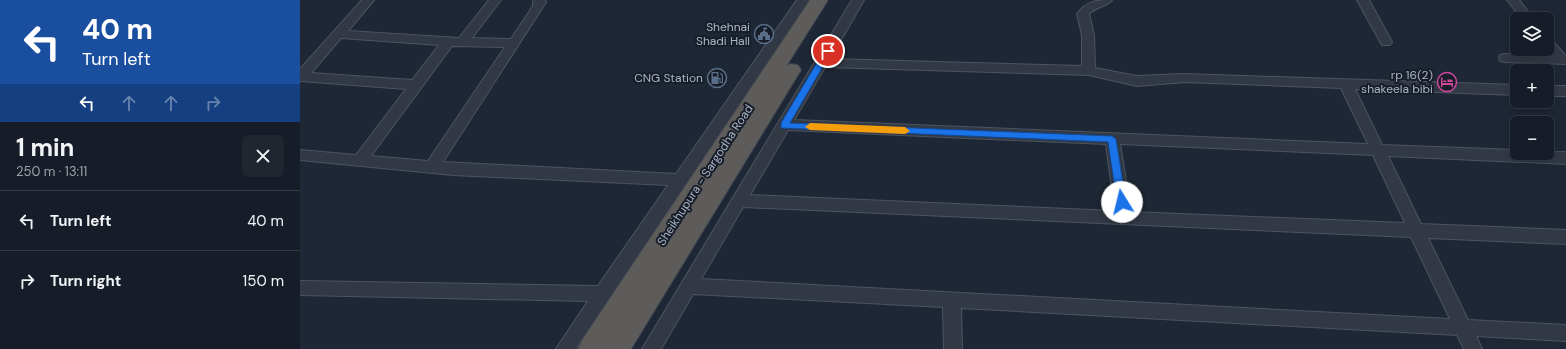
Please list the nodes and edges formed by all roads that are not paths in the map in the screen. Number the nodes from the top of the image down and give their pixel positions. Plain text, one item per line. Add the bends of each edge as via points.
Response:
1 (368, 0) edge
2 (495, 0) edge
3 (539, 0) edge
4 (803, 0) edge
5 (818, 0) edge
6 (835, 0) edge
7 (858, 0) edge
8 (1106, 0) edge
9 (1363, 0) edge
10 (1513, 0) edge
11 (1522, 12) edge
12 (338, 34) junction
13 (448, 42) junction
14 (463, 42) junction
15 (1386, 42) dead end
16 (514, 43) junction
17 (1554, 49) edge
18 (1505, 58) dead end
19 (1527, 59) junction
20 (1564, 60) edge
21 (821, 63) junction
22 (1531, 64) edge
23 (1089, 71) junction
24 (300, 77) edge
25 (1346, 84) junction
26 (417, 85) junction
27 (1510, 90) edge
28 (1554, 90) edge
29 (1566, 91) edge
30 (784, 126) junction
31 (1112, 139) junction
32 (1376, 150) junction
33 (300, 155) edge
34 (1566, 158) edge
35 (360, 160) junction
36 (432, 166) junction
37 (681, 180) junction
38 (739, 201) junction
39 (1124, 218) junction
40 (1415, 230) junction
41 (1566, 237) edge
42 (688, 286) junction
43 (300, 288) edge
44 (602, 294) junction
45 (952, 300) junction
46 (1463, 328) junction
47 (1566, 333) edge
48 (565, 349) edge
49 (591, 349) edge
50 (616, 349) edge
51 (651, 349) edge
52 (953, 349) edge
53 (1473, 349) edge

1 - 12 street
2 - 14 street
3 - 16 street via 539,6
4 - 37 street
5 - 49 highway, Sheikhupura - Sargodha Road
6 - 50 highway, Sheikhupura - Sargodha Road
7 - 21 street
8 - 23 street via 1089,6 1082,14 1088,35
9 - 15 street
10 - 11 street
12 - 13 street
12 - 24 street
13 - 14 street
13 - 26 street
14 - 16 street
16 - 36 street
17 - 20 street
18 - 19 street
19 - 20 street
19 - 22 street
21 - 23 street
21 - 30 street
23 - 25 street via 1137,81 1185,78
24 - 26 street
25 - 27 street
25 - 32 street
26 - 35 street
28 - 29 street
30 - 31 street
30 - 38 street
31 - 32 street
31 - 39 street
32 - 34 street
32 - 40 street
33 - 35 street
35 - 36 street
36 - 37 street
37 - 44 street
38 - 39 street
38 - 42 street
39 - 40 street
40 - 41 street
40 - 46 street
42 - 45 street
42 - 51 street
43 - 44 street
44 - 48 street
45 - 46 street
45 - 52 street
46 - 47 street
46 - 53 street

